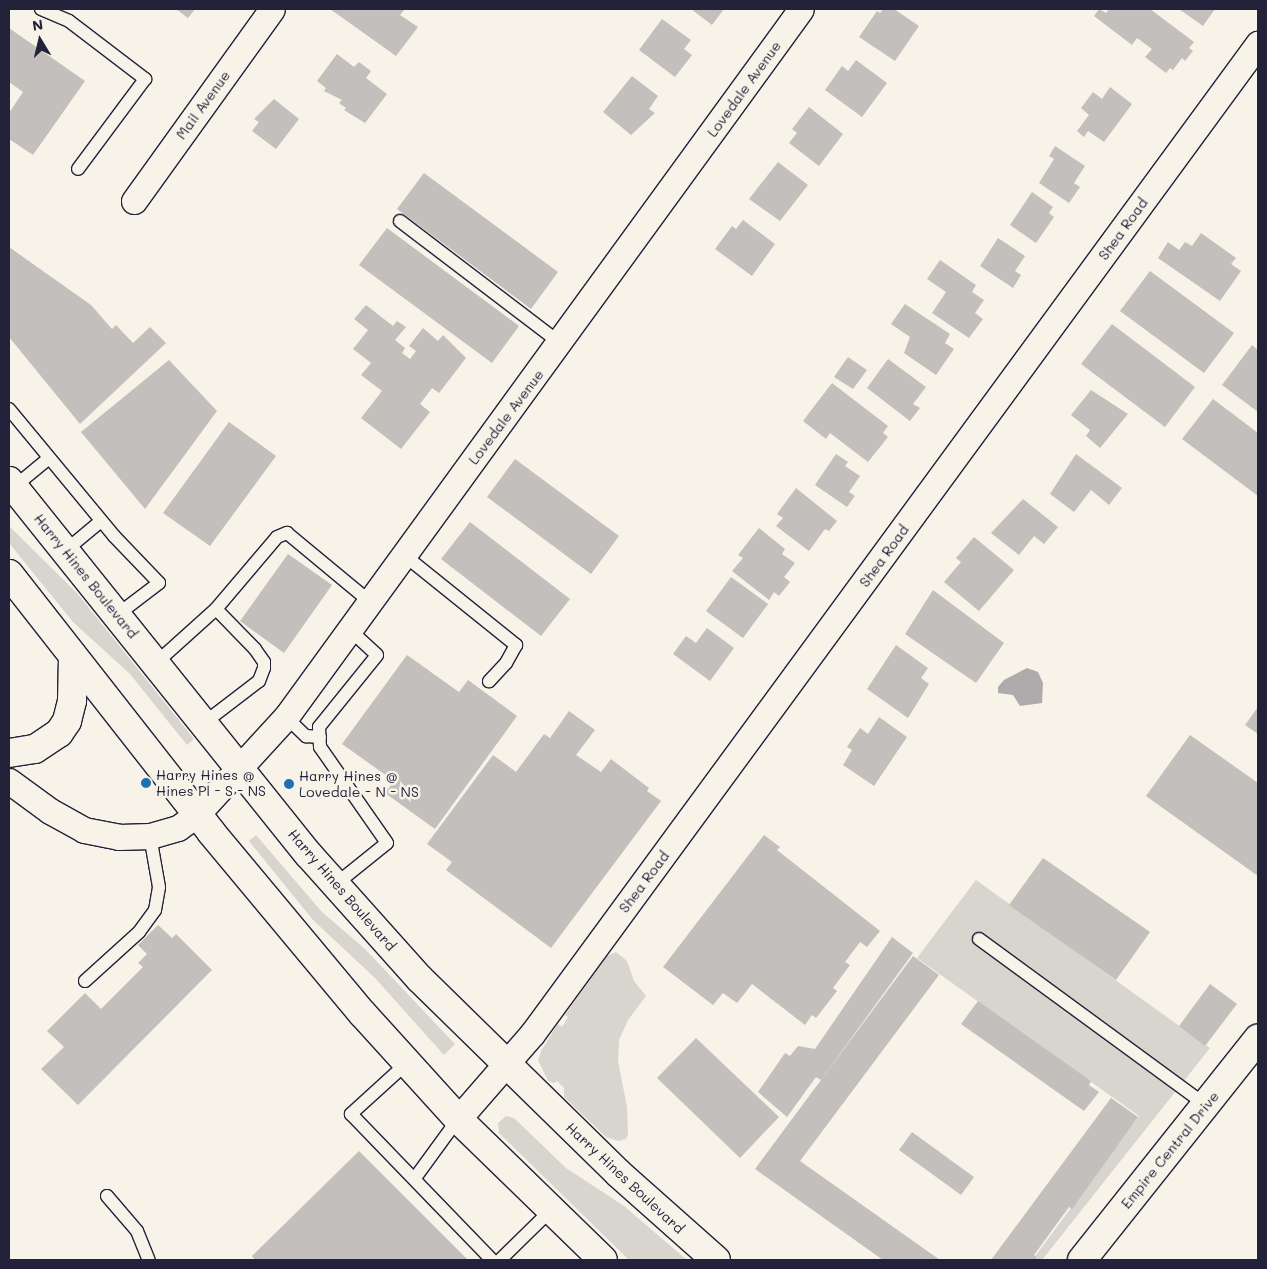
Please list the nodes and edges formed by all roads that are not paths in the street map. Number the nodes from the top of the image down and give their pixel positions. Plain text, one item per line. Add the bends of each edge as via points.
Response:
1 (41, 9) edge
2 (272, 9) edge
3 (801, 9) edge
4 (1258, 44) edge
5 (78, 169) dead end
6 (134, 202) dead end
7 (400, 220) dead end
8 (560, 344) junction
9 (9, 409) edge
10 (50, 458) junction
11 (11, 484) edge
12 (101, 521) junction
13 (65, 550) junction
14 (404, 555) junction
15 (11, 581) edge
16 (370, 602) junction
17 (216, 609) junction
18 (117, 615) junction
19 (350, 630) junction
20 (73, 656) junction
21 (156, 663) junction
22 (489, 681) dead end
23 (286, 717) junction
24 (204, 723) junction
25 (320, 738) junction
26 (9, 753) edge
27 (241, 769) junction
28 (9, 781) edge
29 (197, 814) junction
30 (150, 836) junction
31 (336, 884) junction
32 (979, 939) dead end
33 (85, 981) dead end
34 (1258, 1039) edge
35 (407, 1063) junction
36 (505, 1065) junction
37 (1206, 1105) junction
38 (458, 1120) junction
39 (415, 1178) junction
40 (107, 1196) dead end
41 (550, 1210) junction
42 (149, 1260) edge
43 (492, 1260) edge
44 (500, 1260) edge
45 (603, 1260) edge
46 (716, 1260) edge
47 (1082, 1260) edge

1 - 5 lane via 69,21 145,79
2 - 6 street, Mail Avenue
3 - 8 street, Lovedale Avenue
4 - 36 street, Shea Road via 729,768 532,1034
7 - 8 lane
8 - 14 street, Lovedale Avenue
9 - 10 lane
10 - 11 lane
10 - 12 lane
11 - 13 main road, Harry Hines Boulevard
12 - 13 lane
12 - 18 lane via 159,582
13 - 18 main road, Harry Hines Boulevard
14 - 16 street, Lovedale Avenue
14 - 22 lane via 516,645 506,663
15 - 20 main road
16 - 17 lane via 287,533 277,537
16 - 19 street, Lovedale Avenue
17 - 21 lane
17 - 24 lane via 255,649 264,662 264,668 259,681
18 - 21 main road, Harry Hines Boulevard
19 - 23 street, Lovedale Avenue
19 - 25 lane via 377,655 319,727
20 - 26 main road via 72,701 67,721 59,733 35,749
20 - 29 main road
21 - 24 main road, Harry Hines Boulevard
23 - 25 lane via 306,736
23 - 27 street, Lovedale Avenue
24 - 27 main road, Harry Hines Boulevard
25 - 31 lane via 320,747 387,843
27 - 29 street, Lovedale Avenue
27 - 31 main road, Harry Hines Boulevard
28 - 30 street, Lovedale Avenue via 50,811 84,830 119,837
29 - 30 street, Lovedale Avenue via 178,828
29 - 35 main road
30 - 33 lane via 159,887 155,910 139,932
31 - 36 main road, Harry Hines Boulevard via 420,979
32 - 37 lane
34 - 37 main road, Empire Central Drive
35 - 38 main road
35 - 39 lane via 351,1114
36 - 38 street, Shea Road
36 - 46 main road, Harry Hines Boulevard via 618,1173
37 - 47 main road, Empire Central Drive
38 - 39 lane
38 - 41 main road
39 - 43 lane
40 - 42 lane via 137,1231
41 - 44 lane
41 - 45 main road

